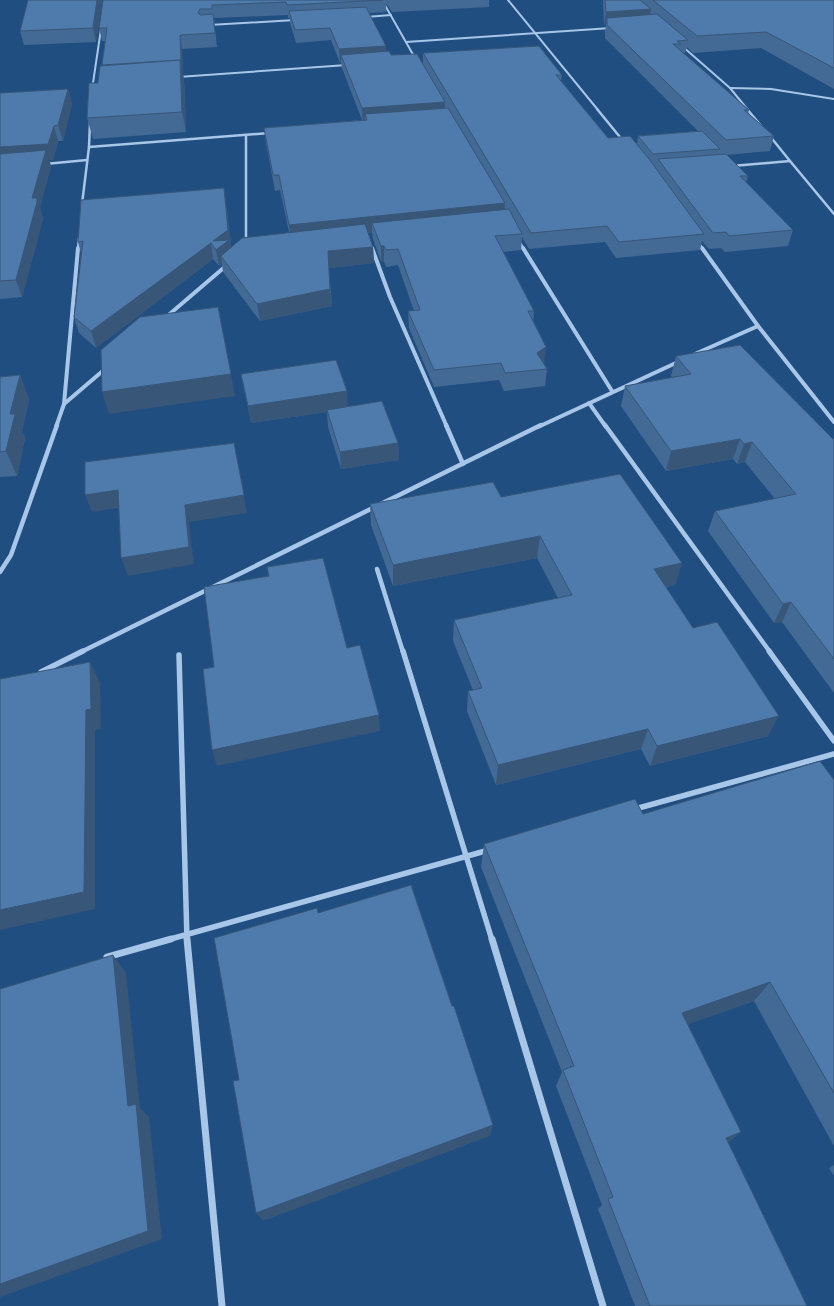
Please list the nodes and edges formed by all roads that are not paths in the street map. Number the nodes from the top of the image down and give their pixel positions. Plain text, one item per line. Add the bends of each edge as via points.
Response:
1 (382, 0) edge
2 (508, 0) edge
3 (391, 15) junction
4 (361, 17) edge
5 (302, 20) edge
6 (203, 26) edge
7 (101, 28) edge
8 (612, 28) edge
9 (537, 34) junction
10 (406, 42) junction
11 (680, 44) edge
12 (406, 61) edge
13 (348, 65) edge
14 (171, 77) edge
15 (102, 82) edge
16 (92, 83) junction
17 (730, 88) junction
18 (92, 92) edge
19 (834, 99) edge
20 (90, 120) edge
21 (275, 133) edge
22 (246, 135) junction
23 (89, 147) junction
24 (630, 149) edge
25 (87, 160) junction
26 (790, 161) junction
27 (39, 164) edge
28 (724, 166) edge
29 (82, 206) edge
30 (834, 214) edge
31 (79, 233) edge
32 (368, 236) edge
33 (695, 237) edge
34 (518, 239) edge
35 (246, 248) edge
36 (231, 261) edge
37 (163, 320) edge
38 (758, 326) junction
39 (689, 357) edge
40 (680, 361) edge
41 (110, 365) edge
42 (612, 392) junction
43 (590, 403) junction
44 (64, 404) junction
45 (832, 417) edge
46 (834, 422) edge
47 (463, 464) junction
48 (376, 569) dead end
49 (0, 572) edge
50 (179, 655) dead end
51 (35, 675) edge
52 (834, 741) edge
53 (834, 754) edge
54 (627, 812) edge
55 (495, 848) edge
56 (467, 856) junction
57 (186, 934) junction
58 (102, 959) edge
59 (222, 1306) edge
60 (604, 1306) edge

1 - 3 street
2 - 9 street
3 - 4 street
3 - 10 street
5 - 6 street
7 - 16 street
8 - 9 street
9 - 10 street
9 - 24 street
10 - 12 street via 416,60
11 - 17 street
13 - 14 street
15 - 16 street
16 - 18 street
17 - 19 street via 770,89
17 - 26 street
20 - 23 street
21 - 22 street
22 - 23 street
22 - 35 street
23 - 25 street
25 - 27 street
25 - 29 street
26 - 28 street
26 - 30 street
31 - 44 street
32 - 47 street via 390,298
33 - 38 street
34 - 42 street
36 - 37 street
38 - 39 street
38 - 45 street
40 - 42 street
41 - 44 street
42 - 43 street
43 - 47 street
43 - 52 street
44 - 49 street via 11,555
45 - 46 street
47 - 51 street via 359,512
48 - 56 street
50 - 57 street
53 - 54 street
55 - 56 street
56 - 57 street
56 - 60 street
57 - 58 street
57 - 59 street

